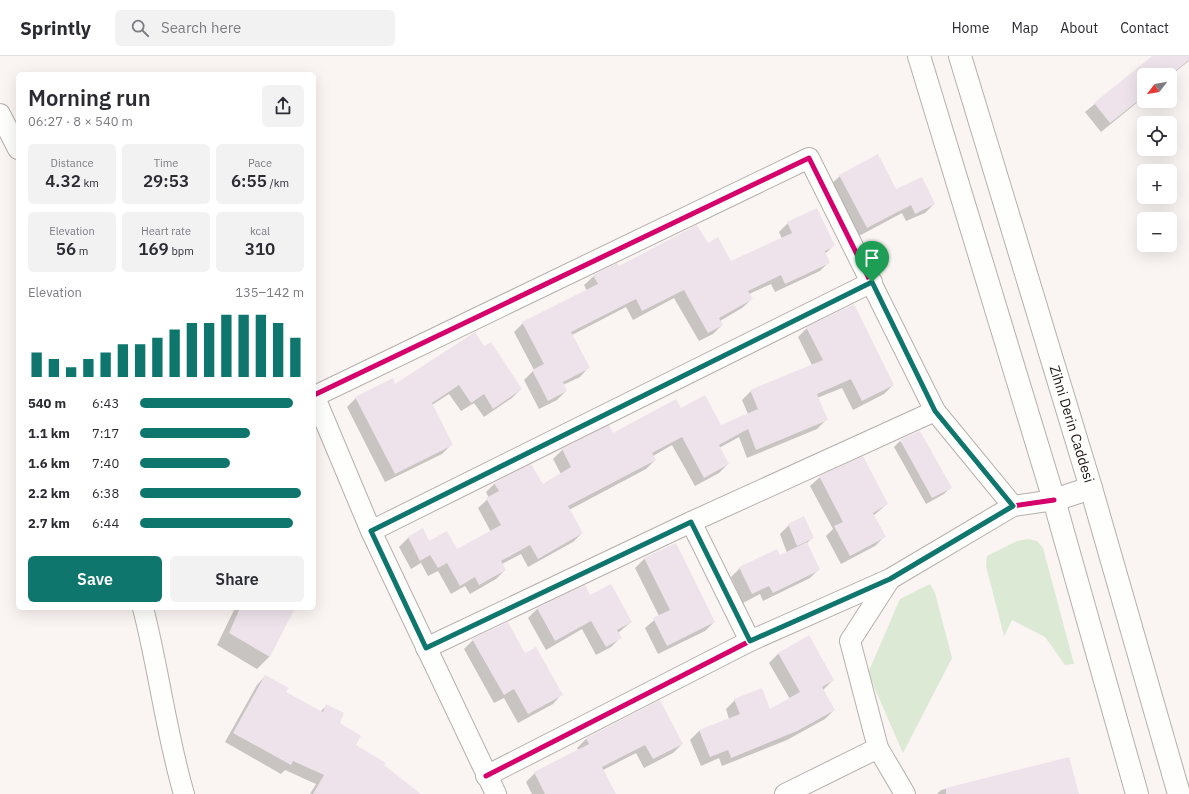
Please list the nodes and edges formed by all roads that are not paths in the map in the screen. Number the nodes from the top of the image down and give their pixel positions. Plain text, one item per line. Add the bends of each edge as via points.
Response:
1 (919, 56) edge
2 (960, 56) edge
3 (0, 114) edge
4 (16, 145) edge
5 (872, 282) junction
6 (316, 395) edge
7 (316, 401) edge
8 (935, 411) junction
9 (1091, 488) junction
10 (1054, 500) junction
11 (1013, 506) junction
12 (691, 522) junction
13 (371, 531) junction
14 (890, 579) junction
15 (144, 610) edge
16 (750, 641) junction
17 (426, 648) junction
18 (878, 748) junction
19 (486, 776) junction
20 (184, 794) edge
21 (496, 794) edge
22 (785, 794) edge
23 (905, 794) edge
24 (1137, 794) edge
25 (1179, 794) edge

1 - 10 main road
2 - 9 main road, Zihni Derin Caddesi
3 - 4 street
5 - 6 street via 809,158
5 - 8 street
5 - 13 street
7 - 13 street
8 - 11 street
8 - 12 street
9 - 10 main road
9 - 25 main road, Zihni Derin Caddesi
10 - 11 street
10 - 24 main road
11 - 14 street
12 - 16 street
12 - 17 street
13 - 17 street
14 - 16 street
14 - 18 street via 850,641
15 - 20 street via 153,645 173,757
16 - 19 street
17 - 19 street
18 - 22 street
18 - 23 street
19 - 21 street

